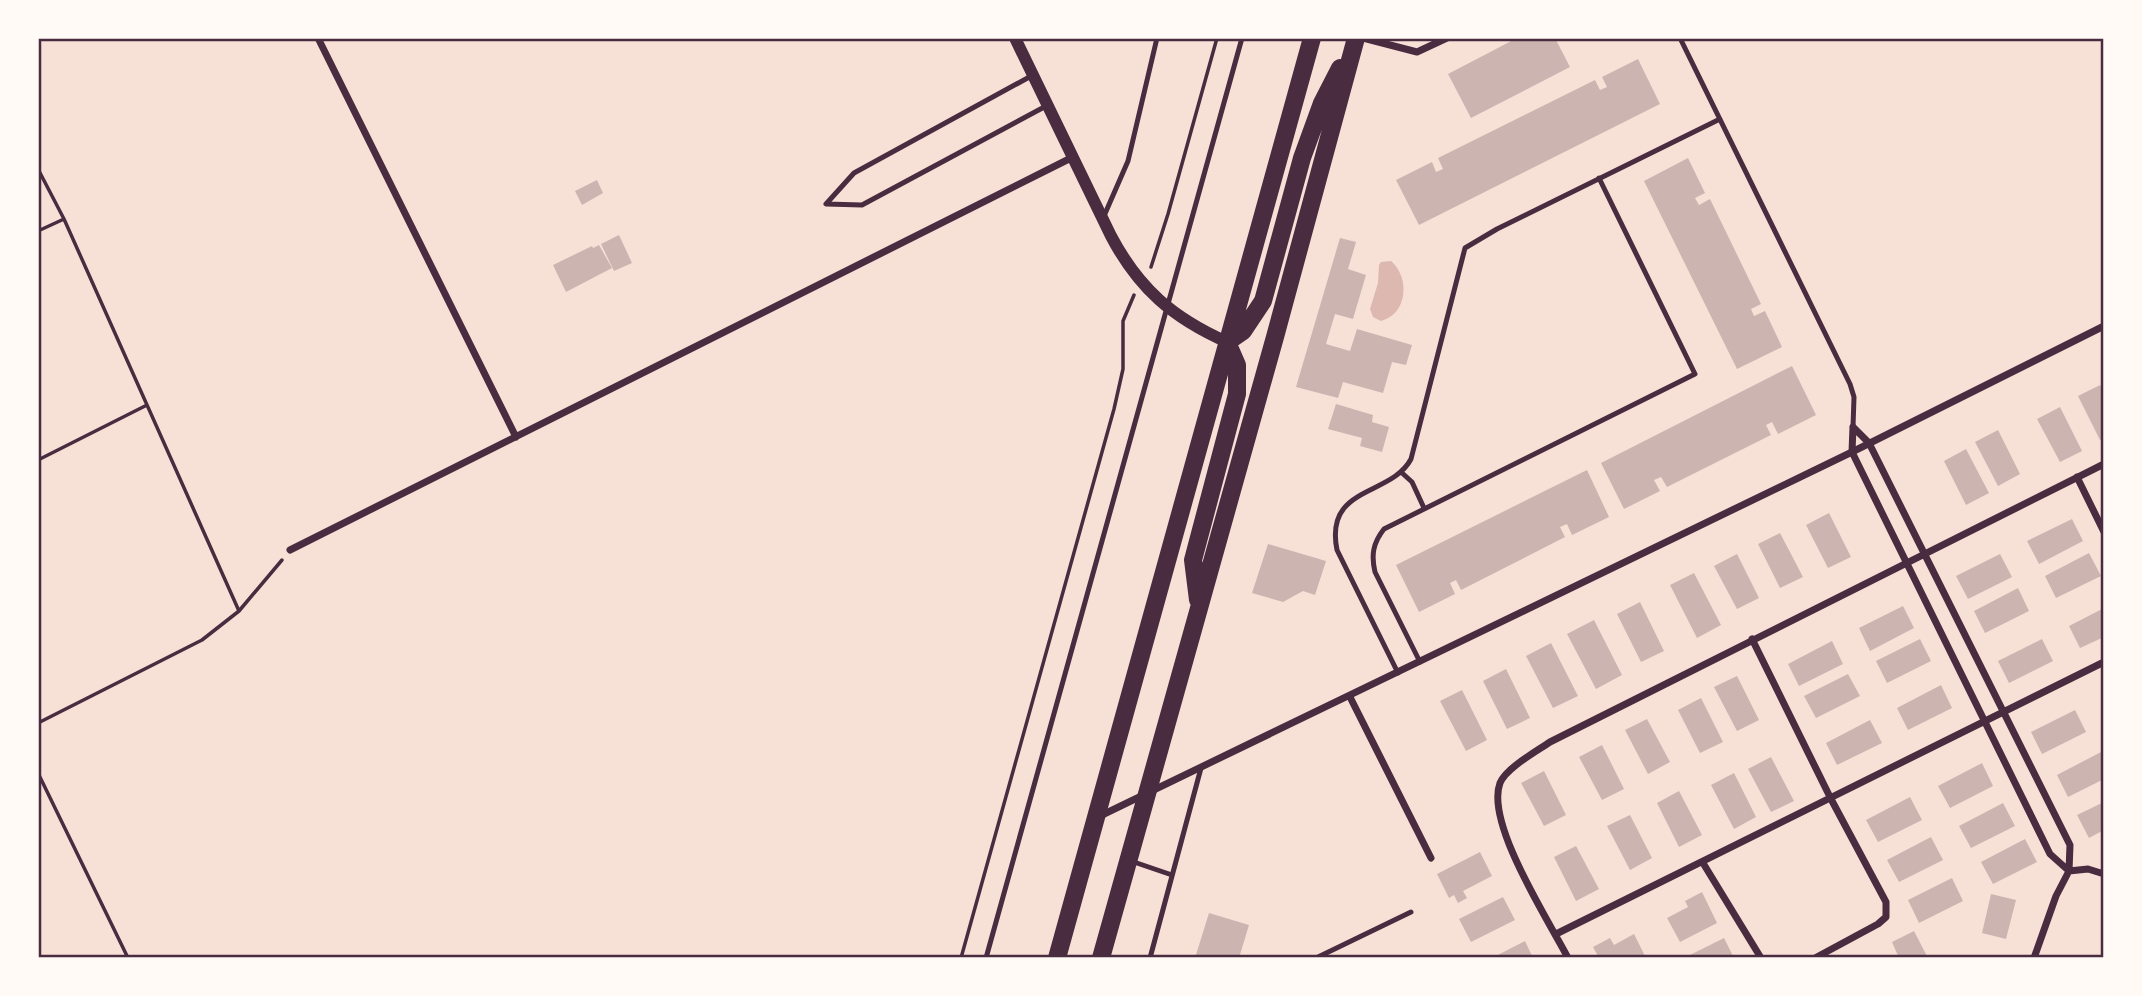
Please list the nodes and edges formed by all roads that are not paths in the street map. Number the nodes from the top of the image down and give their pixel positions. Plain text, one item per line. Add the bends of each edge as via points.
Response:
1 (318, 38) edge
2 (1015, 38) edge
3 (1157, 38) edge
4 (1242, 38) edge
5 (1312, 38) edge
6 (1356, 38) edge
7 (1363, 38) edge
8 (1447, 38) edge
9 (1680, 38) edge
10 (1033, 75) junction
11 (1048, 105) junction
12 (1720, 119) junction
13 (1073, 157) junction
14 (1599, 178) junction
15 (1103, 219) junction
16 (1167, 308) junction
17 (2104, 327) edge
18 (1227, 342) junction
19 (1853, 427) junction
20 (516, 437) junction
21 (1870, 443) junction
22 (1852, 452) junction
23 (2104, 464) edge
24 (1401, 472) junction
25 (2077, 477) junction
26 (1424, 508) junction
27 (2104, 532) edge
28 (290, 550) road end
29 (1926, 554) junction
30 (1908, 563) junction
31 (1199, 608) junction
32 (1752, 639) junction
33 (1420, 662) junction
34 (2104, 662) edge
35 (1398, 673) junction
36 (1350, 697) junction
37 (2003, 712) junction
38 (1985, 721) junction
39 (1201, 768) junction
40 (1146, 795) junction
41 (1831, 799) junction
42 (1097, 818) junction
43 (1431, 858) dead end
44 (1128, 860) junction
45 (1703, 863) junction
46 (2068, 872) junction
47 (2104, 874) edge
48 (1172, 876) junction
49 (1411, 912) dead end
50 (1556, 934) junction
51 (1058, 956) edge
52 (986, 957) edge
53 (1101, 957) edge
54 (1150, 957) edge
55 (1316, 957) edge
56 (1568, 957) edge
57 (1761, 957) edge
58 (1815, 957) edge
59 (2034, 957) edge

1 - 20 street
2 - 10 street
3 - 15 lane via 1128,161
4 - 16 lane
5 - 18 highway
6 - 18 highway via 1322,103 1306,147 1263,301 1242,331
6 - 31 highway
7 - 8 street via 1418,52
9 - 12 lane
10 - 11 street
10 - 11 lane via 854,173 825,204 862,205
11 - 13 street
12 - 14 lane
12 - 19 lane via 1850,384
13 - 15 street
13 - 20 street
14 - 24 lane via 1465,248 1407,466
14 - 26 lane via 1695,373
15 - 16 street via 1128,266
16 - 18 street via 1195,328
16 - 52 lane
17 - 21 street
18 - 31 highway via 1237,365 1237,394 1193,560
18 - 42 highway
19 - 21 street
19 - 22 street
20 - 28 street
21 - 22 street
21 - 29 street
22 - 30 street
22 - 33 street
23 - 25 street
24 - 26 lane via 1412,482
24 - 35 lane via 1355,497 1344,509 1335,538
25 - 27 street
25 - 29 street
26 - 33 lane via 1384,529 1372,555 1375,572
29 - 30 street
29 - 37 street
30 - 32 street
30 - 38 street
31 - 40 highway
32 - 41 street
32 - 50 street via 1550,742 1500,782 1500,810 1511,848
33 - 35 street
34 - 37 street
35 - 36 street
36 - 39 street
36 - 43 street
37 - 38 street
37 - 46 street via 2070,845
38 - 41 street
38 - 46 street via 2050,853
39 - 40 street
39 - 48 lane
40 - 42 street
40 - 44 highway
41 - 45 street
41 - 58 street via 1888,910 1869,930
42 - 51 highway
44 - 48 lane
44 - 53 highway
45 - 50 street
45 - 57 street
46 - 47 street via 2088,869
46 - 59 street
48 - 54 lane
49 - 55 lane
50 - 56 street

